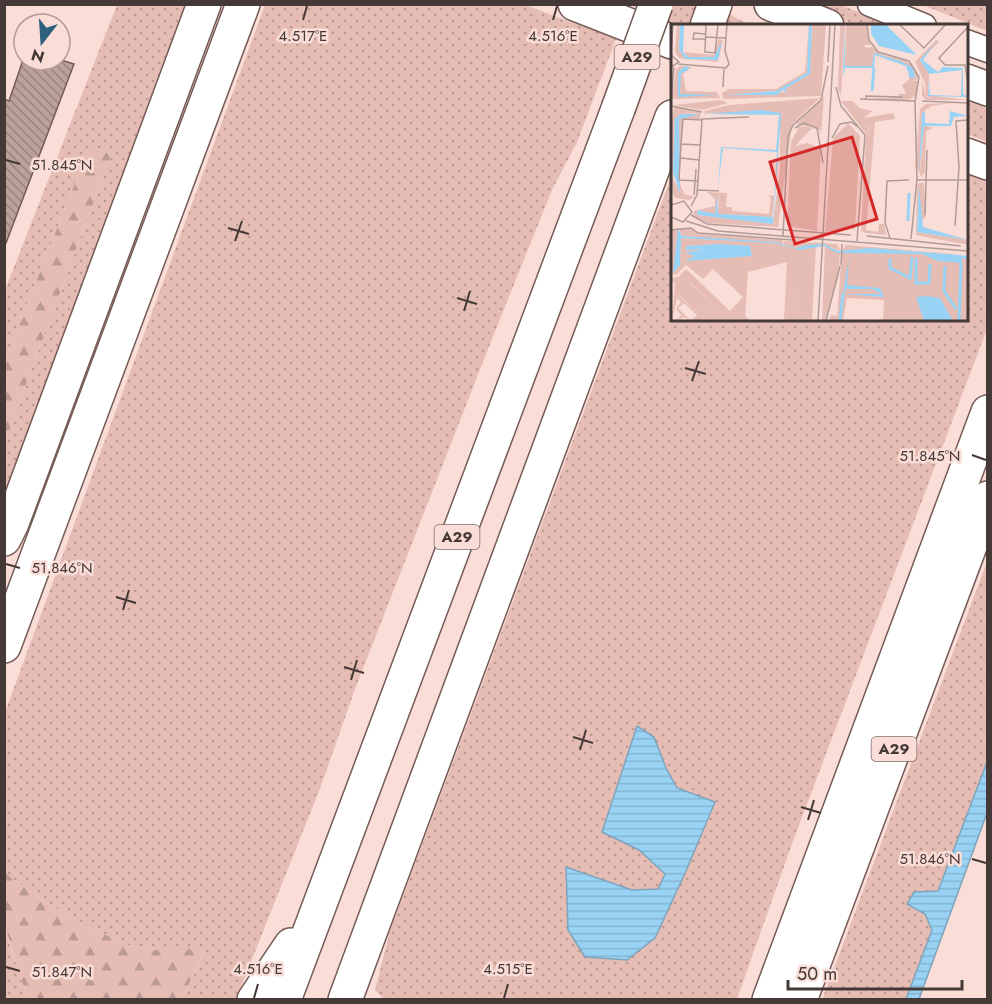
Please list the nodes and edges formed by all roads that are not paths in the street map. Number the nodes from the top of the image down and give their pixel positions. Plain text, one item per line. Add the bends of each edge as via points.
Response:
1 (204, 4) edge
2 (243, 4) edge
3 (575, 4) edge
4 (656, 4) edge
5 (715, 4) edge
6 (771, 4) edge
7 (870, 4) edge
8 (708, 24) edge
9 (822, 24) edge
10 (919, 24) edge
11 (671, 42) edge
12 (968, 43) edge
13 (987, 50) edge
14 (968, 82) edge
15 (987, 89) edge
16 (670, 123) edge
17 (968, 156) edge
18 (987, 163) edge
19 (987, 412) edge
20 (987, 498) edge
21 (4, 539) edge
22 (4, 646) edge
23 (414, 811) junction
24 (321, 901) junction
25 (254, 999) edge
26 (284, 999) edge
27 (345, 999) edge
28 (368, 999) edge
29 (769, 999) edge
30 (800, 999) edge

1 - 21 main road
2 - 22 main road
3 - 11 main road
4 - 24 main road, A29, bridge
5 - 8 main road
6 - 9 main road
7 - 10 street
12 - 13 street
14 - 15 main road
16 - 23 main road
17 - 18 main road
19 - 29 main road, A29
20 - 30 main road, A29
23 - 27 main road
23 - 28 main road
24 - 25 main road, A29
24 - 26 main road, A29

